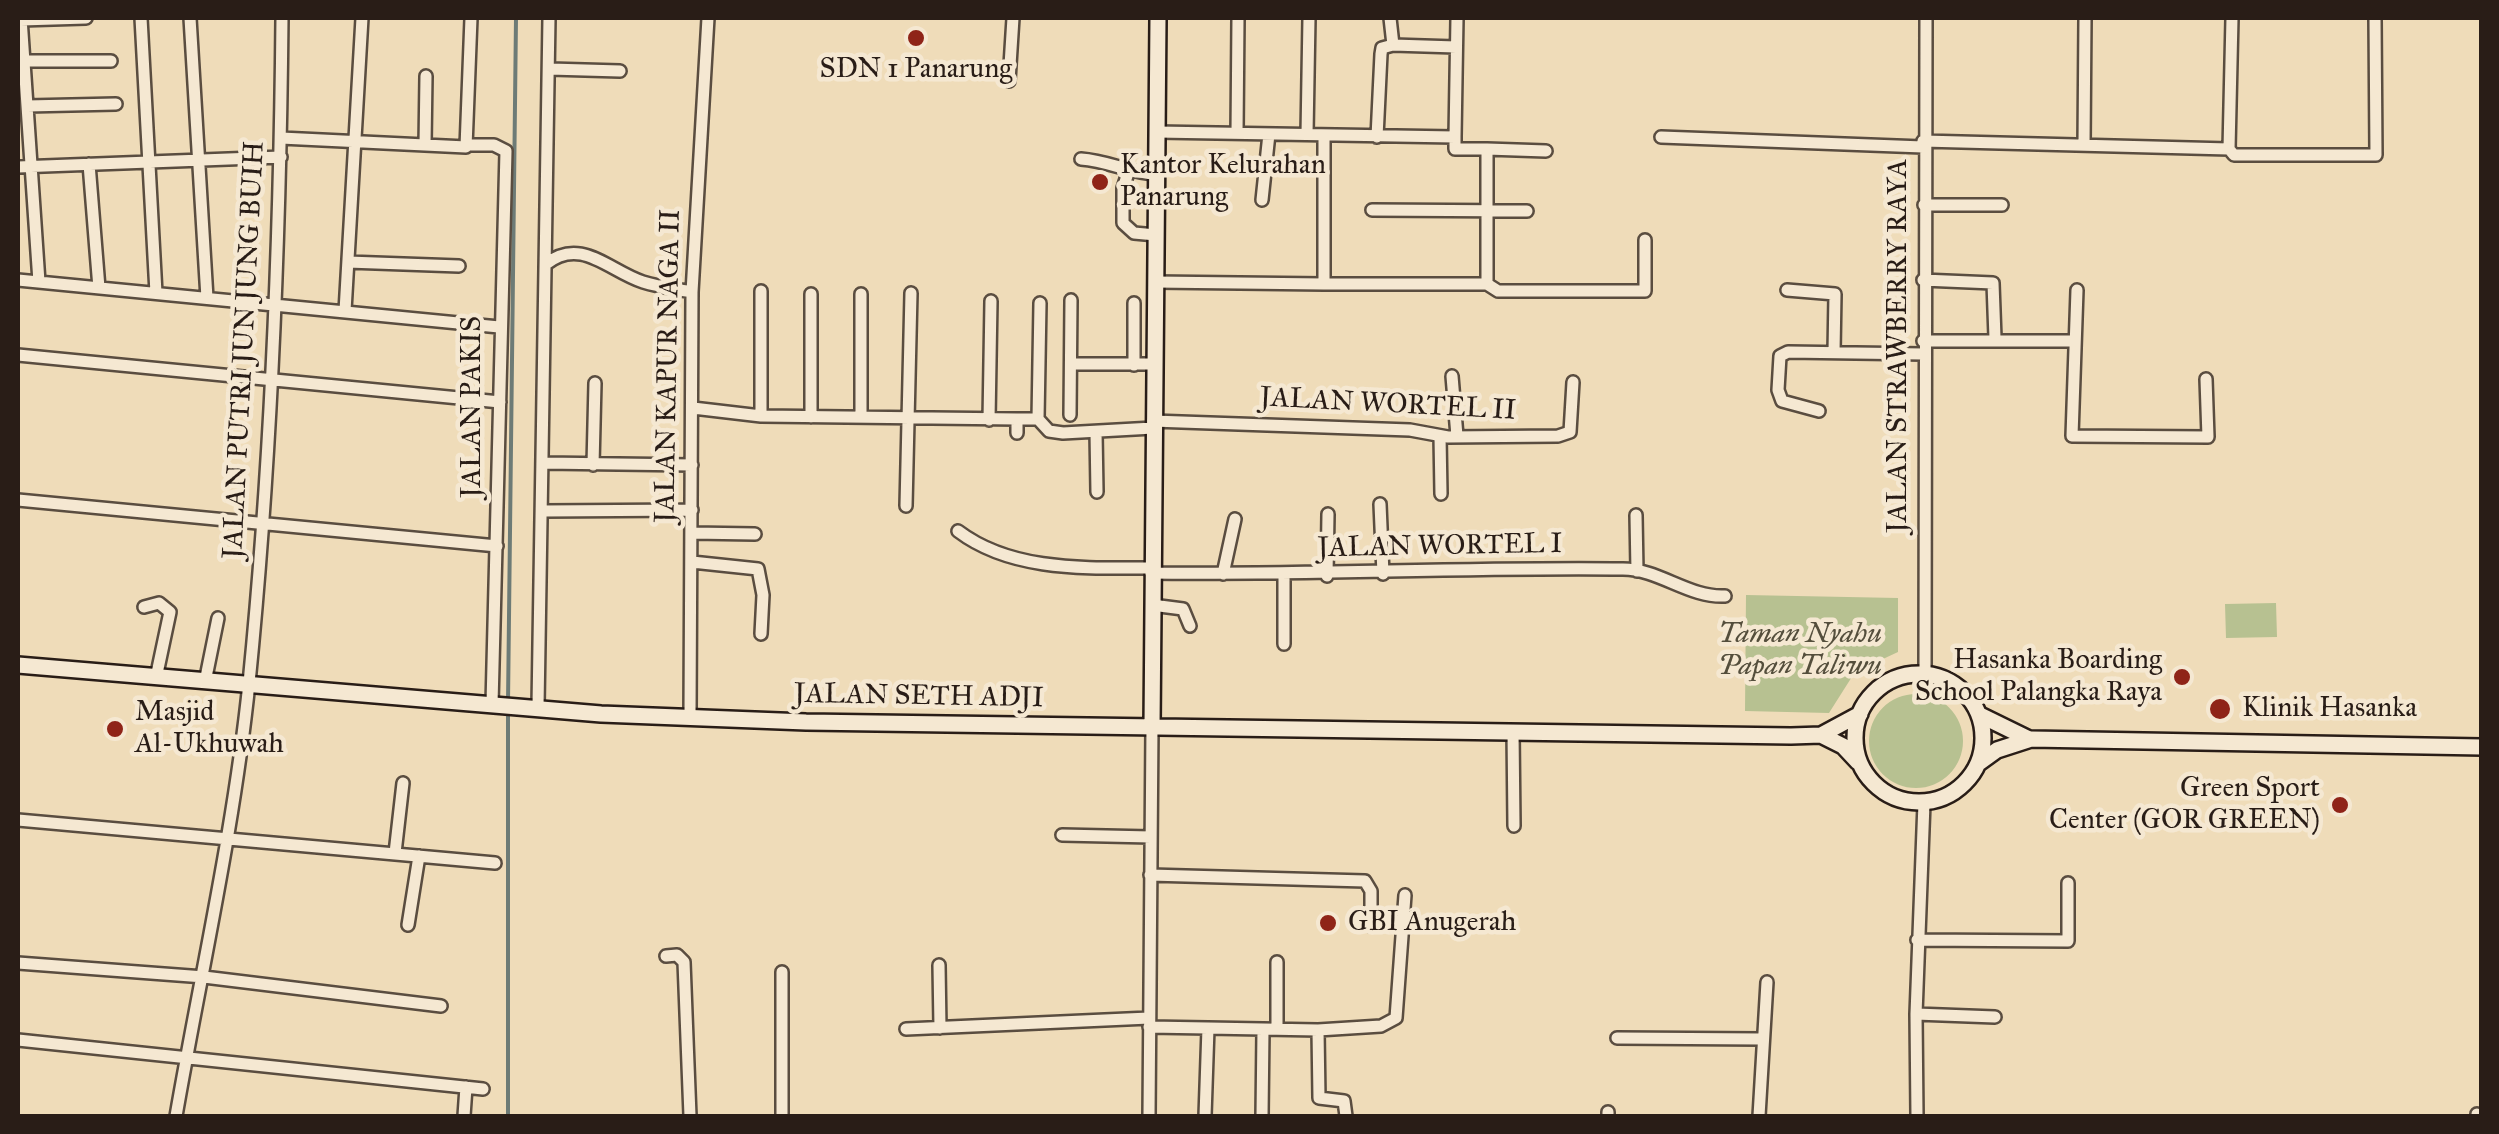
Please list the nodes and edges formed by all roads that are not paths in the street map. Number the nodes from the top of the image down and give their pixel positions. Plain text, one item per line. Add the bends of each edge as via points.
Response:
1 (86, 18) edge
2 (142, 18) edge
3 (190, 18) edge
4 (282, 18) edge
5 (362, 18) edge
6 (471, 18) edge
7 (549, 18) edge
8 (708, 18) edge
9 (1014, 18) edge
10 (1158, 18) edge
11 (1238, 18) edge
12 (1308, 18) edge
13 (1390, 18) edge
14 (1457, 18) edge
15 (1926, 18) edge
16 (2085, 18) edge
17 (2232, 18) edge
18 (2375, 18) edge
19 (21, 19) edge
20 (1393, 45) junction
21 (1456, 46) junction
22 (24, 61) junction
23 (111, 61) dead end
24 (550, 68) junction
25 (620, 71) dead end
26 (426, 76) dead end
27 (1010, 80) dead end
28 (116, 104) dead end
29 (27, 106) junction
30 (1156, 132) junction
31 (1236, 134) junction
32 (1270, 134) junction
33 (1308, 134) junction
34 (1324, 135) junction
35 (1377, 137) junction
36 (1455, 137) junction
37 (1661, 137) dead end
38 (281, 138) junction
39 (357, 141) junction
40 (425, 144) junction
41 (1923, 144) junction
42 (467, 145) junction
43 (2084, 145) junction
44 (2229, 148) junction
45 (1487, 149) junction
46 (1546, 151) dead end
47 (281, 157) junction
48 (1081, 159) dead end
49 (196, 160) junction
50 (147, 162) junction
51 (90, 164) junction
52 (32, 166) junction
53 (18, 167) edge
54 (1128, 173) junction
55 (1156, 174) junction
56 (1262, 200) dead end
57 (1924, 205) junction
58 (2002, 206) dead end
59 (1372, 210) dead end
60 (1527, 211) dead end
61 (1487, 212) junction
62 (1156, 236) junction
63 (1646, 240) dead end
64 (348, 262) junction
65 (546, 264) junction
66 (459, 266) dead end
67 (18, 280) edge
68 (1923, 280) junction
69 (40, 282) junction
70 (1155, 282) junction
71 (1324, 284) junction
72 (1486, 284) junction
73 (99, 288) junction
74 (1787, 290) dead end
75 (2077, 290) dead end
76 (760, 291) dead end
77 (692, 292) junction
78 (156, 293) junction
79 (910, 293) dead end
80 (812, 294) dead end
81 (860, 294) dead end
82 (207, 298) junction
83 (1071, 300) dead end
84 (990, 302) dead end
85 (1040, 303) dead end
86 (1134, 303) dead end
87 (274, 304) junction
88 (345, 311) junction
89 (499, 327) junction
90 (1995, 338) junction
91 (2073, 341) junction
92 (1923, 348) junction
93 (1834, 352) junction
94 (18, 355) edge
95 (1070, 364) junction
96 (1154, 364) junction
97 (1134, 365) junction
98 (1452, 376) dead end
99 (2206, 380) dead end
100 (270, 381) junction
101 (1573, 382) dead end
102 (595, 383) dead end
103 (500, 402) junction
104 (692, 408) junction
105 (1819, 411) dead end
106 (1070, 415) dead end
107 (761, 416) junction
108 (811, 417) junction
109 (861, 417) junction
110 (909, 417) junction
111 (1017, 419) junction
112 (1038, 419) junction
113 (989, 420) junction
114 (1153, 425) junction
115 (1096, 432) junction
116 (1017, 433) dead end
117 (1440, 436) junction
118 (1457, 436) junction
119 (544, 463) junction
120 (593, 466) junction
121 (692, 466) junction
122 (1097, 492) dead end
123 (1441, 494) dead end
124 (18, 500) edge
125 (1380, 504) dead end
126 (906, 506) dead end
127 (544, 510) junction
128 (692, 510) junction
129 (1328, 514) dead end
130 (1636, 514) dead end
131 (1235, 519) dead end
132 (263, 524) junction
133 (958, 531) dead end
134 (692, 533) junction
135 (755, 534) dead end
136 (497, 546) junction
137 (692, 562) junction
138 (1152, 571) junction
139 (1636, 571) junction
140 (1223, 574) junction
141 (1383, 574) junction
142 (1284, 575) junction
143 (1327, 576) junction
144 (1725, 596) dead end
145 (1152, 605) junction
146 (144, 608) dead end
147 (218, 618) dead end
148 (1190, 626) dead end
149 (761, 634) dead end
150 (1284, 644) dead end
151 (18, 666) edge
152 (1925, 674) junction
153 (156, 678) junction
154 (205, 682) junction
155 (248, 686) junction
156 (494, 704) junction
157 (538, 706) junction
158 (1860, 714) junction
159 (1980, 715) junction
160 (690, 716) junction
161 (1152, 726) junction
162 (1513, 732) junction
163 (1822, 735) junction
164 (2031, 739) junction
165 (2482, 747) edge
166 (1979, 763) junction
167 (1861, 765) junction
168 (402, 783) dead end
169 (1924, 803) junction
170 (18, 820) edge
171 (1514, 826) dead end
172 (1062, 834) dead end
173 (228, 837) junction
174 (1151, 837) junction
175 (395, 853) junction
176 (419, 856) junction
177 (495, 863) dead end
178 (1150, 875) junction
179 (2068, 883) dead end
180 (1405, 895) dead end
181 (408, 924) dead end
182 (1371, 926) dead end
183 (1917, 940) junction
184 (666, 956) dead end
185 (1277, 962) dead end
186 (18, 964) edge
187 (939, 965) dead end
188 (782, 972) dead end
189 (204, 977) junction
190 (1766, 982) dead end
191 (441, 1006) dead end
192 (1916, 1014) junction
193 (1994, 1016) dead end
194 (1149, 1022) junction
195 (940, 1028) junction
196 (1208, 1028) junction
197 (906, 1029) dead end
198 (1276, 1029) junction
199 (1262, 1030) junction
200 (1318, 1030) junction
201 (1617, 1038) dead end
202 (1761, 1039) junction
203 (18, 1040) edge
204 (186, 1057) junction
205 (466, 1087) junction
206 (483, 1089) dead end
207 (176, 1116) edge
208 (464, 1116) edge
209 (690, 1116) edge
210 (782, 1116) edge
211 (1148, 1116) edge
212 (1205, 1116) edge
213 (1262, 1116) edge
214 (1346, 1116) edge
215 (1759, 1116) edge
216 (1918, 1116) edge

1 - 19 street
2 - 50 street
3 - 49 street
4 - 38 street, JALAN PUTRI JUN JUNG BUIH
5 - 39 street
6 - 42 street
7 - 24 street
8 - 77 street, JALAN KAPUR NAGA II
9 - 27 street
10 - 30 street
11 - 31 street
12 - 33 street
13 - 20 street
14 - 21 street
15 - 41 street, JALAN STRAWBERRY RAYA
16 - 43 street
17 - 44 street
18 - 44 street via 2376,156 2234,156
19 - 22 street
20 - 21 street
20 - 35 street via 1382,48
21 - 36 street
22 - 23 street
22 - 29 street
24 - 25 street
24 - 65 street
26 - 40 street
28 - 29 street
29 - 52 street
30 - 31 street
30 - 55 street
31 - 32 street
32 - 33 street
32 - 56 street
33 - 34 street
34 - 35 street
34 - 71 street
35 - 36 street
36 - 45 street via 1455,148
37 - 41 street
38 - 39 street
38 - 47 street, JALAN PUTRI JUN JUNG BUIH
39 - 40 street
39 - 64 street
40 - 42 street
41 - 43 street
41 - 57 street, JALAN STRAWBERRY RAYA
42 - 89 street, JALAN PAKIS via 494,144 506,151
43 - 44 street
45 - 46 street
45 - 61 street
47 - 49 street
47 - 87 street, JALAN PUTRI JUN JUNG BUIH
48 - 54 street via 1118,164
49 - 50 street
49 - 82 street
50 - 51 street
50 - 78 street
51 - 52 street
51 - 73 street
52 - 53 street
52 - 69 street
54 - 55 street
54 - 62 street via 1123,223 1134,233
55 - 62 street
57 - 58 street
57 - 68 street, JALAN STRAWBERRY RAYA
59 - 61 street
60 - 61 street
61 - 72 street
62 - 70 street
63 - 72 street via 1645,291 1498,292
64 - 66 street
64 - 88 street
65 - 77 street via 578,252 641,281
65 - 119 street
67 - 69 street
68 - 90 street via 1993,282
68 - 92 street, JALAN STRAWBERRY RAYA
69 - 73 street
70 - 71 street
70 - 96 street
71 - 72 street
73 - 78 street
74 - 93 street via 1835,294
75 - 91 street
76 - 107 street
77 - 104 street, JALAN KAPUR NAGA II
78 - 82 street
79 - 110 street
80 - 108 street
81 - 109 street
82 - 87 street
83 - 95 street
84 - 113 street
85 - 112 street
86 - 97 street
87 - 88 street
87 - 100 street, JALAN PUTRI JUN JUNG BUIH
88 - 89 street
89 - 103 street, JALAN PAKIS
90 - 91 street
90 - 92 street
91 - 99 street via 2072,436 2208,437
92 - 93 street
92 - 152 street, JALAN STRAWBERRY RAYA
93 - 105 street via 1788,352 1778,360 1782,401
94 - 100 street
95 - 97 street
95 - 106 street
96 - 97 street
96 - 114 street
98 - 118 street
100 - 103 street
100 - 132 street, JALAN PUTRI JUN JUNG BUIH
101 - 118 street, JALAN WORTEL II via 1572,422 1565,434
102 - 120 street
103 - 136 street, JALAN PAKIS
104 - 107 street, JALAN WORTEL II
104 - 121 street, JALAN KAPUR NAGA II
107 - 108 street, JALAN WORTEL II
108 - 109 street, JALAN WORTEL II
109 - 110 street, JALAN WORTEL II
110 - 113 street, JALAN WORTEL II
110 - 126 street
111 - 112 street, JALAN WORTEL II
111 - 113 street, JALAN WORTEL II
111 - 116 street
112 - 115 street, JALAN WORTEL II via 1049,431
114 - 115 street, JALAN WORTEL II
114 - 117 street, JALAN WORTEL II
114 - 138 street
115 - 122 street
117 - 118 street, JALAN WORTEL II
117 - 123 street
119 - 120 street
119 - 127 street
120 - 121 street
121 - 128 street, JALAN KAPUR NAGA II
124 - 132 street
125 - 141 street
127 - 128 street
127 - 157 street
128 - 134 street, JALAN KAPUR NAGA II
129 - 143 street
130 - 139 street
131 - 140 street
132 - 136 street
132 - 155 street, JALAN PUTRI JUN JUNG BUIH
133 - 138 street, JALAN WORTEL I via 980,548 1027,562
134 - 135 street
134 - 137 street, JALAN KAPUR NAGA II
136 - 156 street, JALAN PAKIS
137 - 149 street via 758,569
137 - 160 street, JALAN KAPUR NAGA II
138 - 140 street, JALAN WORTEL I
138 - 145 street
139 - 141 street, JALAN WORTEL I
139 - 144 street, JALAN WORTEL I via 1697,594
140 - 142 street, JALAN WORTEL I
141 - 143 street, JALAN WORTEL I
142 - 143 street, JALAN WORTEL I
142 - 150 street
145 - 148 street via 1183,609
145 - 161 street
146 - 153 street via 159,603 170,612
147 - 154 street
151 - 153 street, JALAN SETH ADJI
152 - 158 street via 1886,683
152 - 159 street via 1958,686
153 - 154 street, JALAN SETH ADJI
154 - 155 street, JALAN SETH ADJI
155 - 156 street, JALAN SETH ADJI
155 - 173 street, JALAN PUTRI JUN JUNG BUIH
156 - 157 street, JALAN SETH ADJI
157 - 160 street, JALAN SETH ADJI
158 - 163 street
158 - 167 street via 1855,734
159 - 164 street
159 - 166 street
160 - 161 street, JALAN SETH ADJI
161 - 162 street, JALAN SETH ADJI
161 - 174 street
162 - 163 street, JALAN SETH ADJI
162 - 171 street
163 - 167 street
164 - 165 street
164 - 166 street
166 - 169 street via 1953,794
167 - 169 street via 1883,792
168 - 175 street
169 - 183 street
170 - 173 street
172 - 174 street
173 - 175 street
173 - 189 street, JALAN PUTRI JUN JUNG BUIH
174 - 178 street
175 - 176 street
176 - 177 street
176 - 181 street
178 - 182 street via 1365,881
178 - 194 street
179 - 183 street via 2068,942
180 - 200 street via 1396,1018 1381,1026
183 - 192 street
184 - 209 street via 684,962
185 - 198 street
186 - 189 street
187 - 195 street
188 - 210 street
189 - 191 street
189 - 204 street, JALAN PUTRI JUN JUNG BUIH
190 - 202 street
192 - 193 street
192 - 216 street
194 - 195 street
194 - 196 street
194 - 211 street
195 - 197 street
196 - 199 street
196 - 212 street
198 - 199 street
198 - 200 street
199 - 213 street
200 - 214 street via 1319,1098 1344,1101
201 - 202 street
202 - 215 street
203 - 204 street
204 - 205 street
204 - 207 street, JALAN PUTRI JUN JUNG BUIH
205 - 206 street
205 - 208 street

